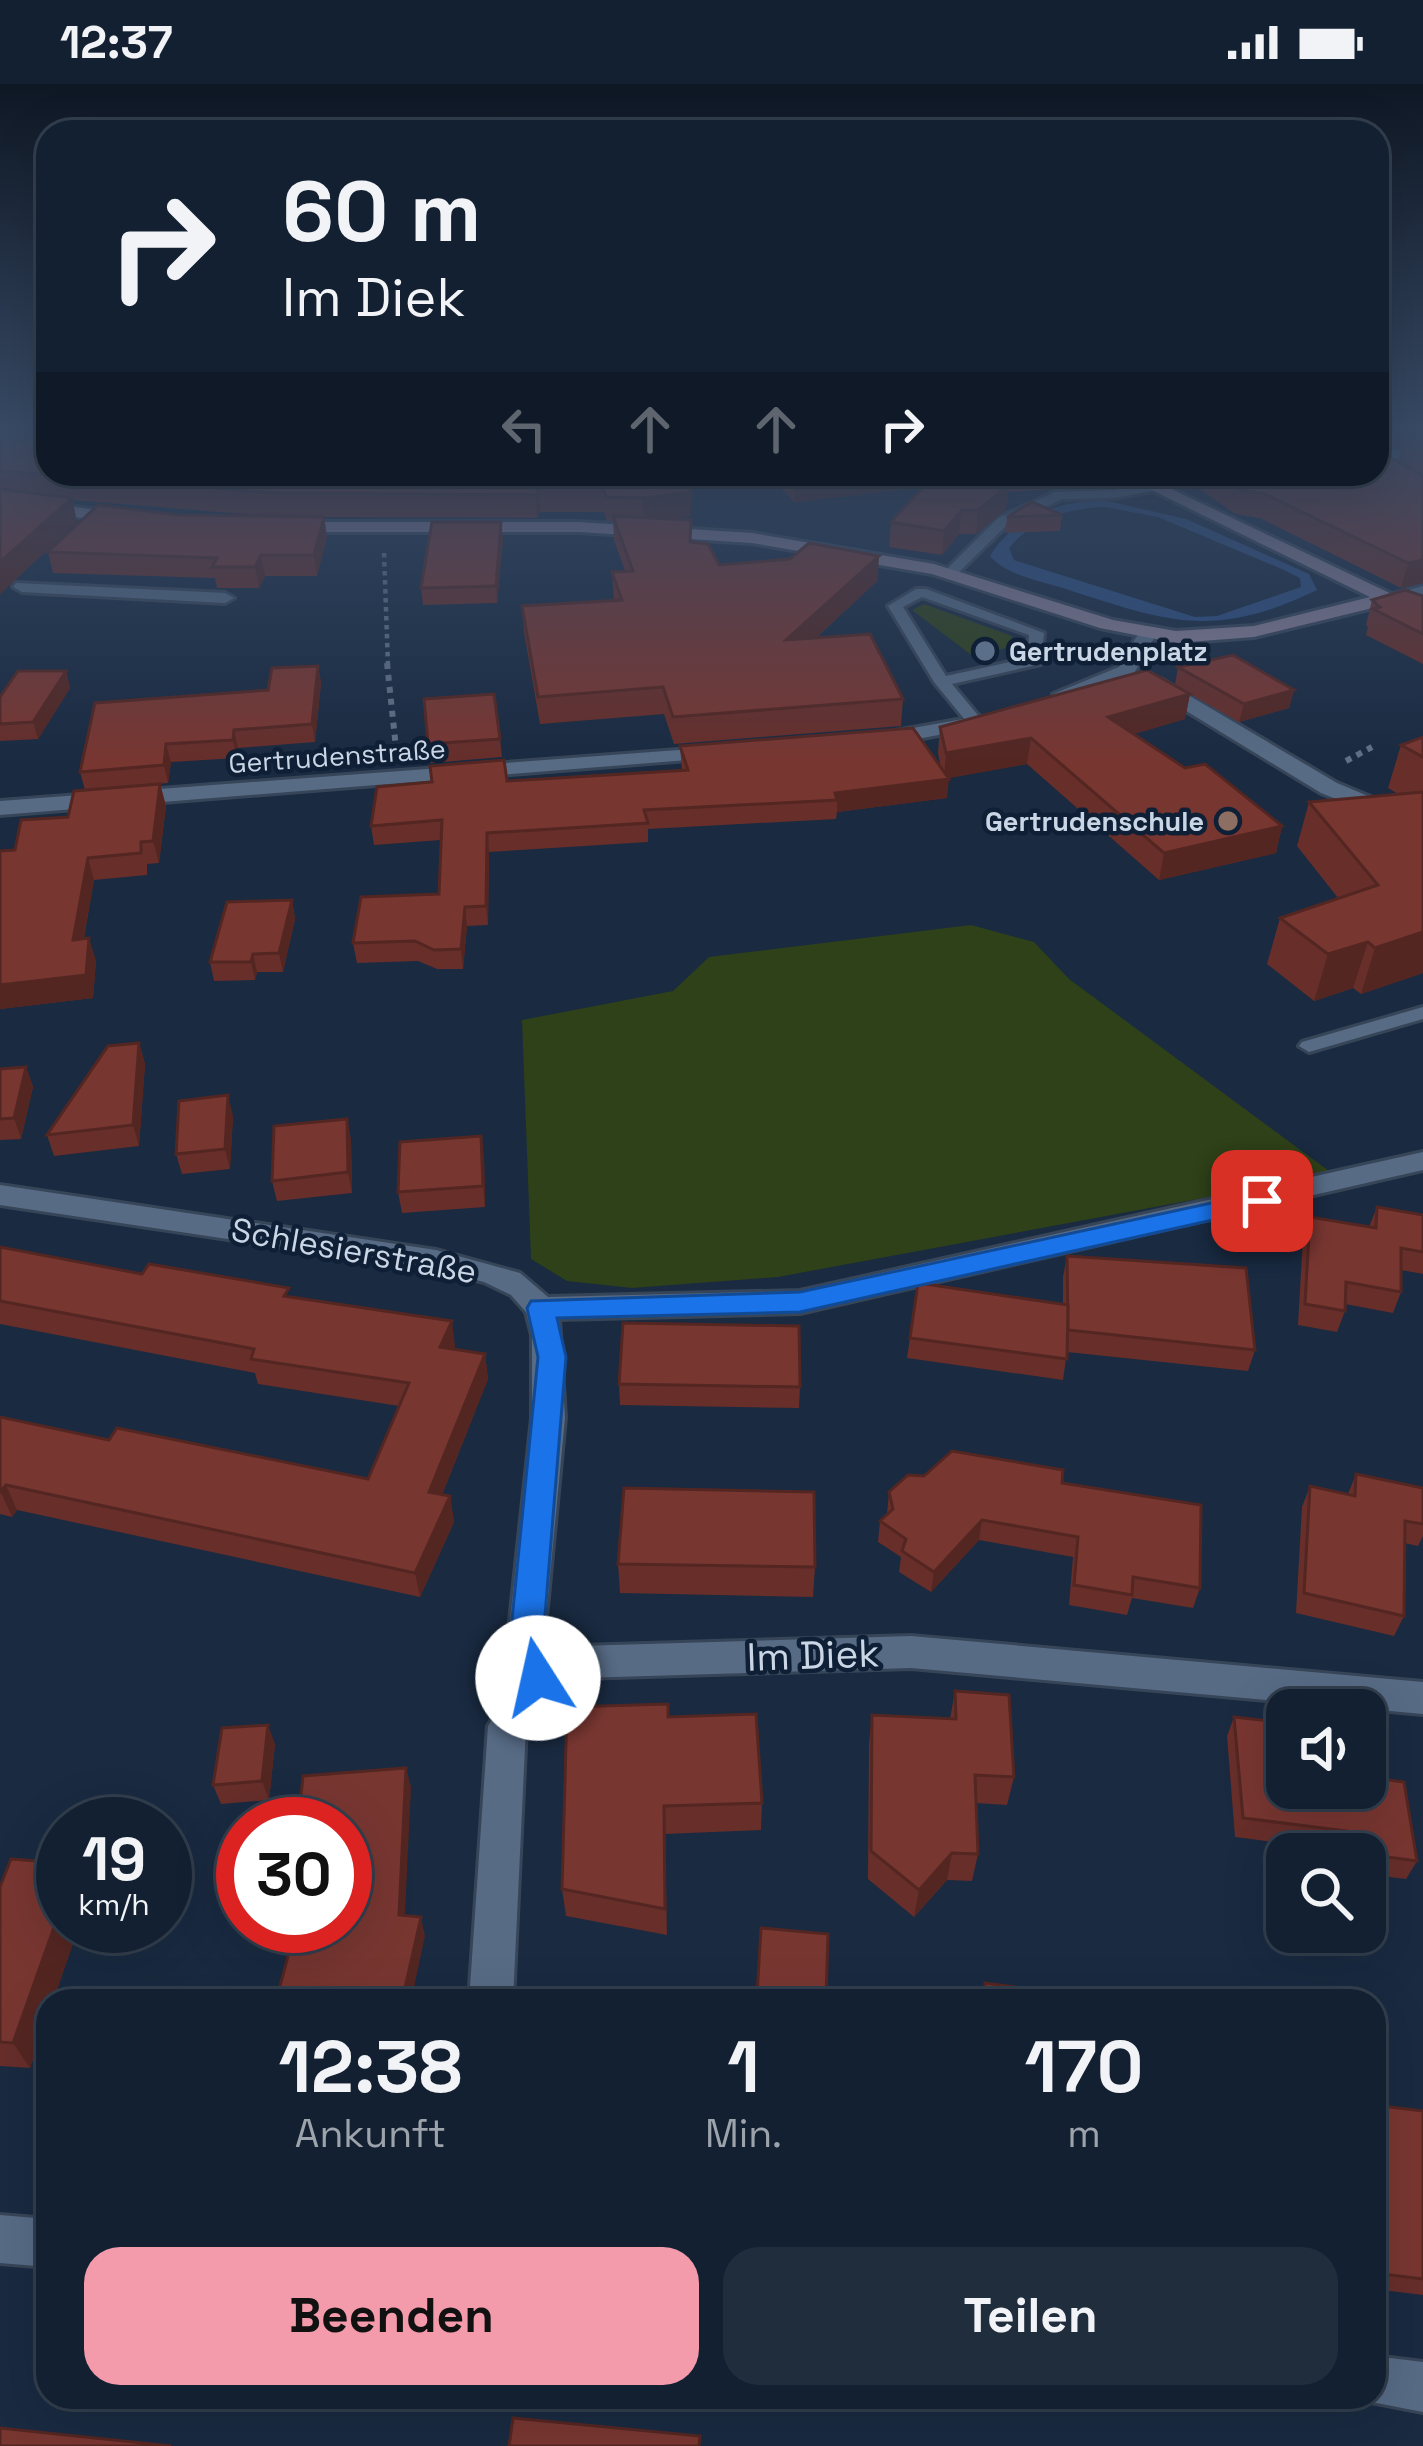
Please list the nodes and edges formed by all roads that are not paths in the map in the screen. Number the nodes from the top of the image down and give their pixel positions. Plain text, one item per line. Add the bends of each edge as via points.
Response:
1 (768, 541) edge
2 (985, 541) edge
3 (1260, 541) edge
4 (36, 573) dead end
5 (950, 573) junction
6 (1423, 590) edge
7 (225, 598) edge
8 (1381, 600) junction
9 (1423, 616) edge
10 (1148, 633) junction
11 (1126, 671) junction
12 (942, 682) junction
13 (1033, 706) edge
14 (986, 720) joint
15 (864, 742) edge
16 (745, 751) edge
17 (0, 808) edge
18 (1423, 827) edge
19 (1423, 1012) edge
20 (1309, 1046) dead end
21 (1423, 1161) edge
22 (0, 1195) edge
23 (541, 1308) junction
24 (538, 1678) junction
25 (1423, 1698) edge
26 (492, 1989) edge
27 (0, 2239) edge
28 (36, 2242) edge
29 (1386, 2382) edge
30 (1423, 2387) edge

1 - 5 street
2 - 5 lane
3 - 8 street
4 - 7 street via 22,587
5 - 10 street
6 - 8 lane
8 - 9 street
8 - 10 street via 1232,637
10 - 11 street
11 - 13 street
11 - 18 street via 1329,788
12 - 12 lane via 895,606 921,592 1037,633 1036,661
12 - 14 lane
14 - 15 street
16 - 17 street, Gertrudenstraße
19 - 20 lane
21 - 23 street via 800,1302
22 - 23 street, Schlesierstraße via 436,1261 507,1278
23 - 24 street via 552,1357 526,1640
24 - 25 street, Im Diek via 579,1662 911,1652
24 - 26 street via 520,1694 507,1726
27 - 28 street
29 - 30 street

